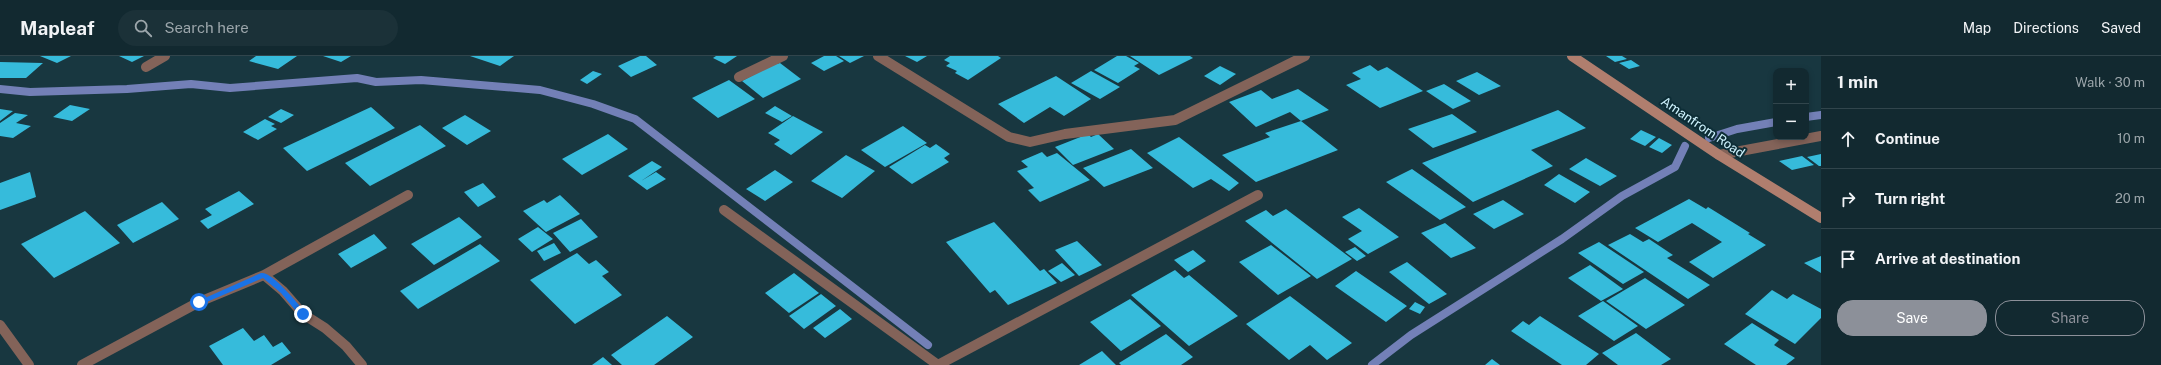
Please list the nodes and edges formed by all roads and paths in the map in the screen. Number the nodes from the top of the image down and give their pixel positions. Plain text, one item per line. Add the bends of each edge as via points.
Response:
1 (165, 56) edge
2 (783, 56) edge
3 (878, 56) edge
4 (1305, 56) edge
5 (1572, 56) edge
6 (146, 67) dead end
7 (739, 77) dead end
8 (1821, 136) edge
9 (1719, 155) junction
10 (1258, 195) dead end
11 (408, 196) dead end
12 (724, 210) dead end
13 (1821, 218) edge
14 (264, 275) junction
15 (0, 326) edge
16 (29, 365) edge
17 (82, 365) edge
18 (362, 365) edge
19 (938, 365) edge

1 - 6 street
2 - 7 street
3 - 4 street via 1009,137 1030,142 1065,134 1175,120
5 - 9 street, Amanfrom Road
8 - 9 street
9 - 13 street, Amanfrom Road
10 - 19 street
11 - 14 street
12 - 19 street
14 - 17 street via 199,302
14 - 18 street via 283,291 303,314 346,346
15 - 16 street

